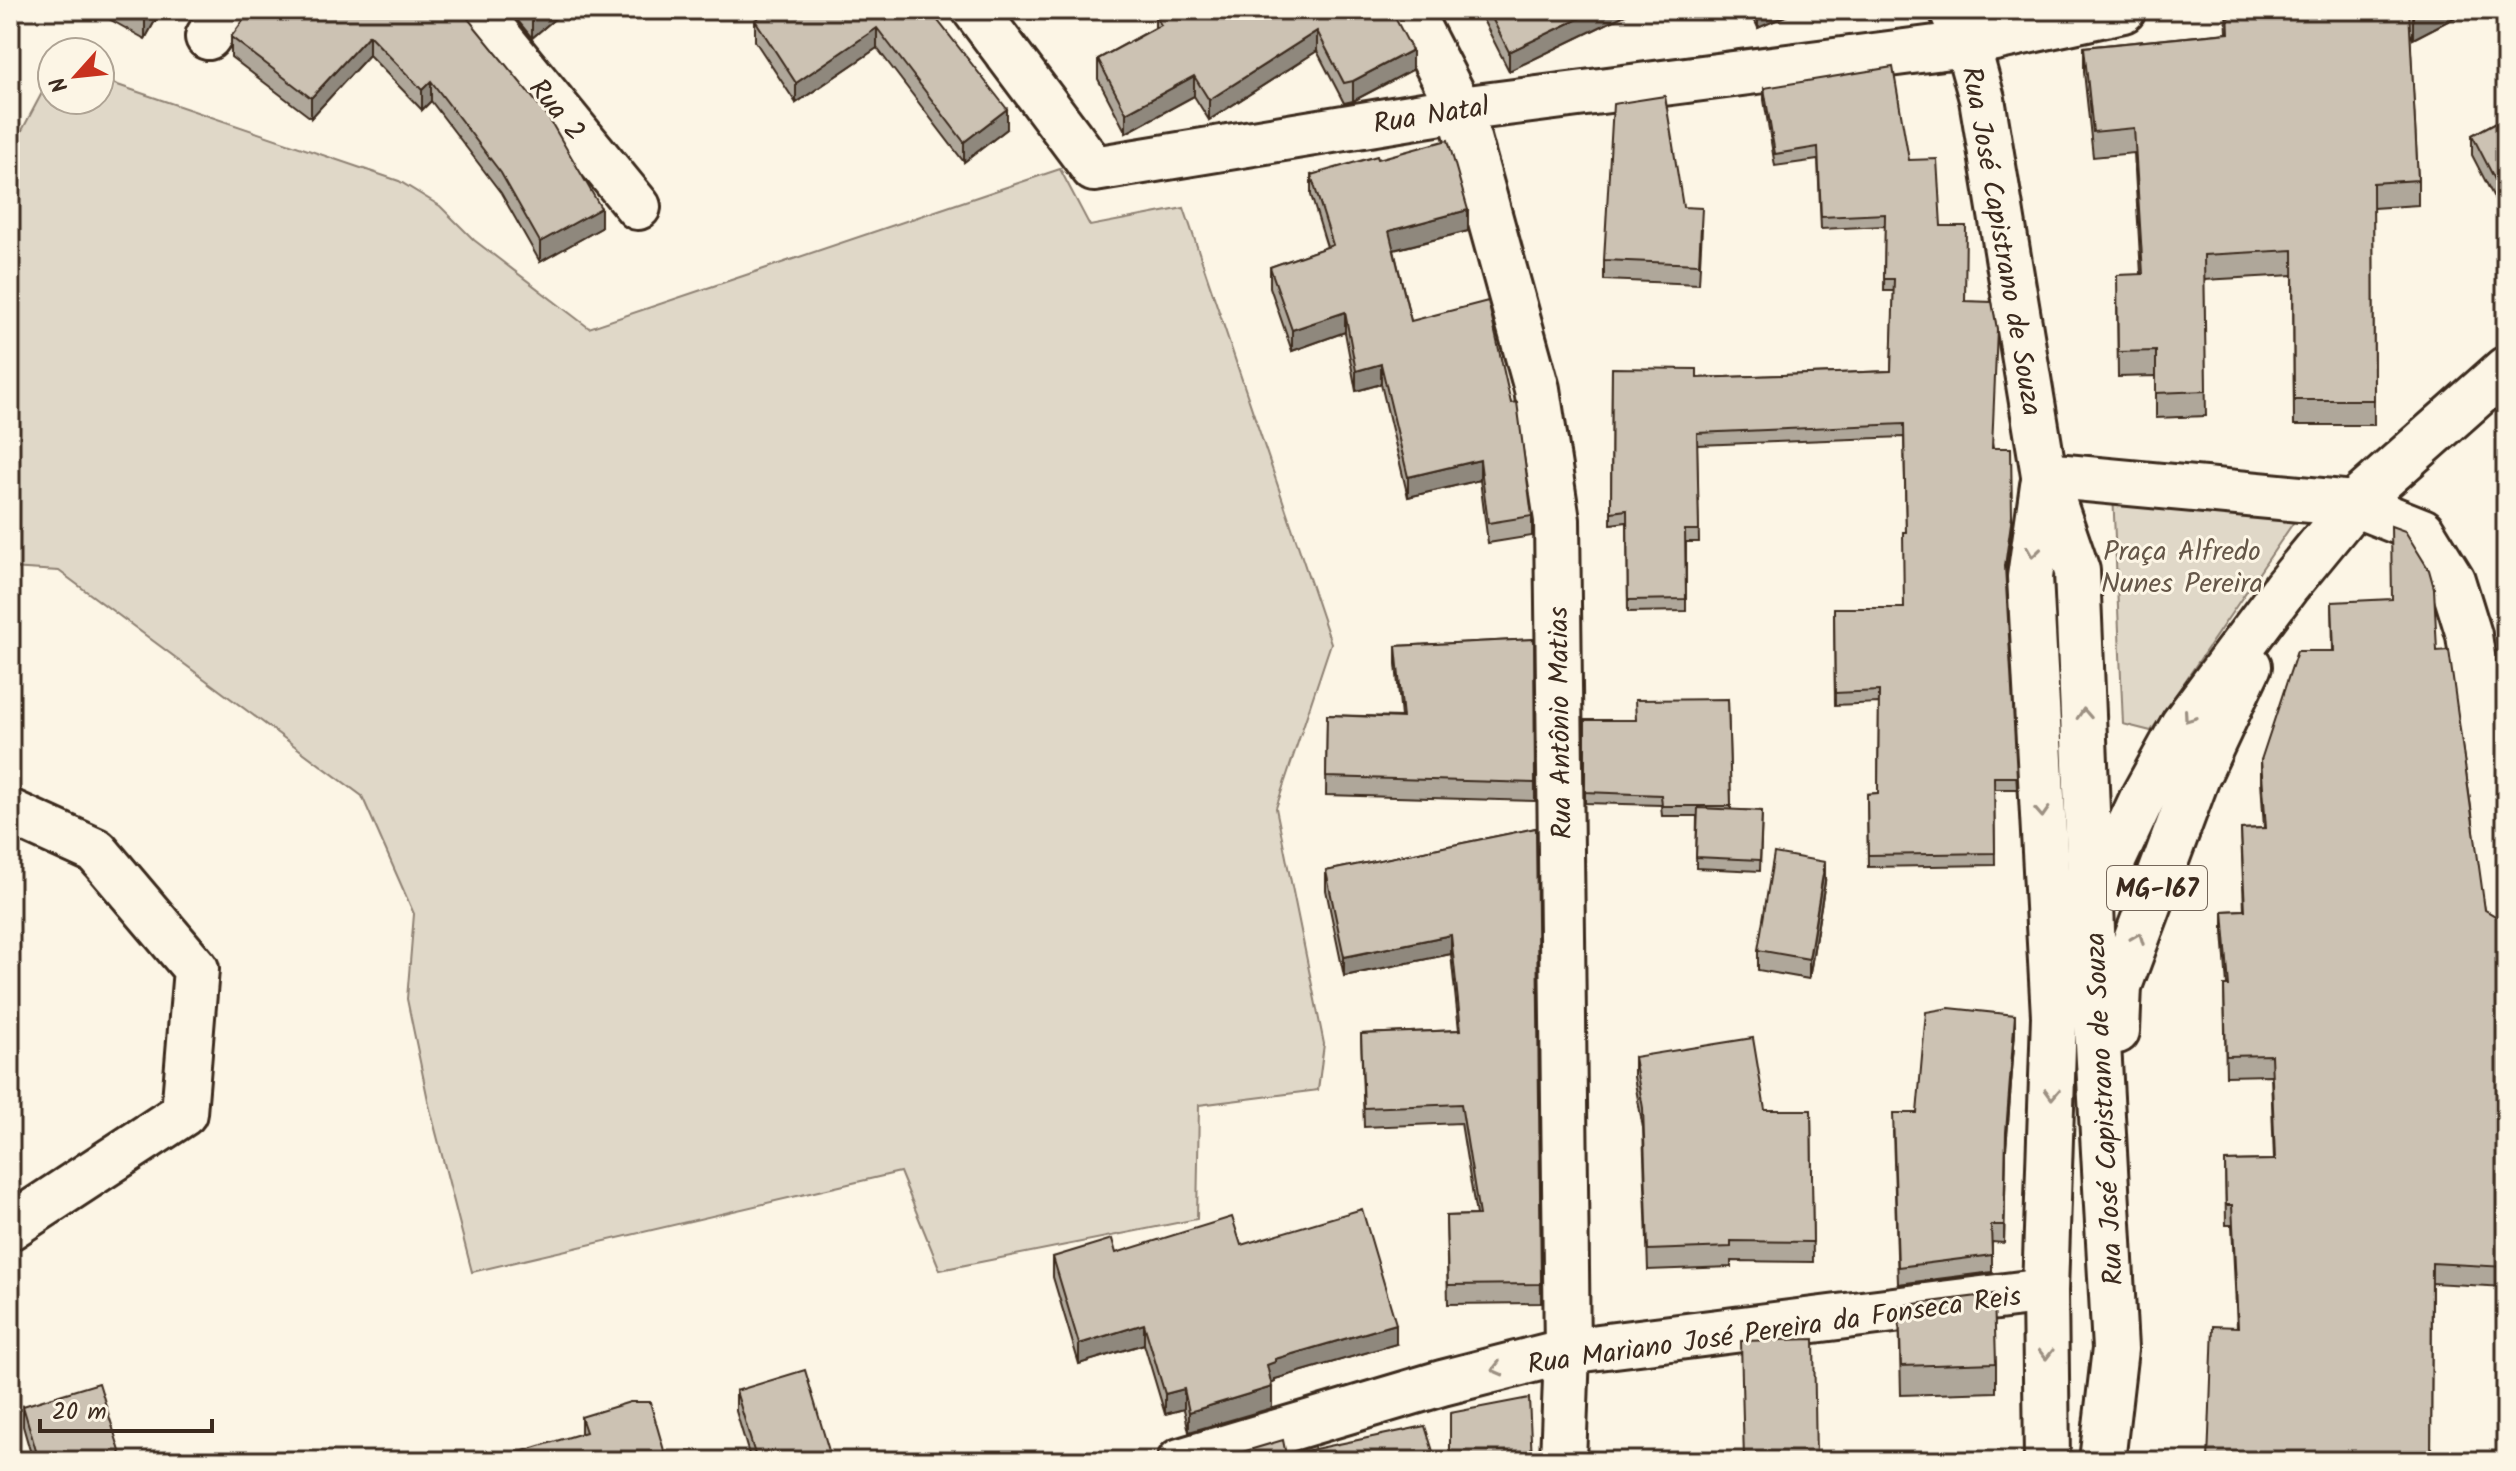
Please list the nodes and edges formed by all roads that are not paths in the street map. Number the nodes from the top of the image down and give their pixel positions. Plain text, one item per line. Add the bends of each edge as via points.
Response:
1 (477, 10) edge
2 (975, 10) edge
3 (1409, 10) edge
4 (2123, 10) edge
5 (1959, 27) edge
6 (1460, 109) junction
7 (638, 207) dead end
8 (2506, 369) edge
9 (2044, 475) junction
10 (2354, 504) junction
11 (2286, 587) junction
12 (10, 812) edge
13 (2093, 903) junction
14 (2506, 914) edge
15 (2054, 1016) junction
16 (2107, 1209) junction
17 (10, 1227) edge
18 (2045, 1291) junction
19 (2115, 1349) junction
20 (1567, 1351) junction
21 (1180, 1461) edge
22 (1563, 1461) edge
23 (2047, 1461) edge
24 (2102, 1461) edge

1 - 7 street, Rua 2
2 - 6 street, Rua Natal via 1094,169
3 - 6 street, Rua Antônio Matias
4 - 5 street, Rua Natal
5 - 6 street, Rua Natal
5 - 9 street, Rua José Capistrano de Souza via 1982,99
6 - 20 street, Rua Antônio Matias via 1537,389 1557,520
8 - 10 street, MG-167
9 - 10 street
13 -> 9 street, Rua José Capistrano de Souza via 2077,571
9 -> 15 street, Rua José Capistrano de Souza / MG-167 via 2030,577
10 - 11 street, MG-167
10 - 14 street via 2422,531 2452,580 2469,635
11 -> 13 street, MG-167 via 2183,725
16 -> 11 street, MG-167 via 2119,986 2197,777
12 - 17 street via 96,851 196,969 184,1113
13 - 15 street, MG-167
13 - 16 street, Rua José Capistrano de Souza
15 -> 18 street, Rua José Capistrano de Souza / MG-167
16 - 19 street, Rua José Capistrano de Souza / MG-167
18 - 19 street via 2068,1300
18 - 20 street, Rua Mariano José Pereira da Fonseca Reis
18 -> 23 street, Rua José Capistrano de Souza / MG-167
19 - 24 street, Rua José Capistrano de Souza / MG-167
20 -> 21 street, Rua Mariano José Pereira da Fonseca Reis
20 - 22 street, Rua Antônio Matias

